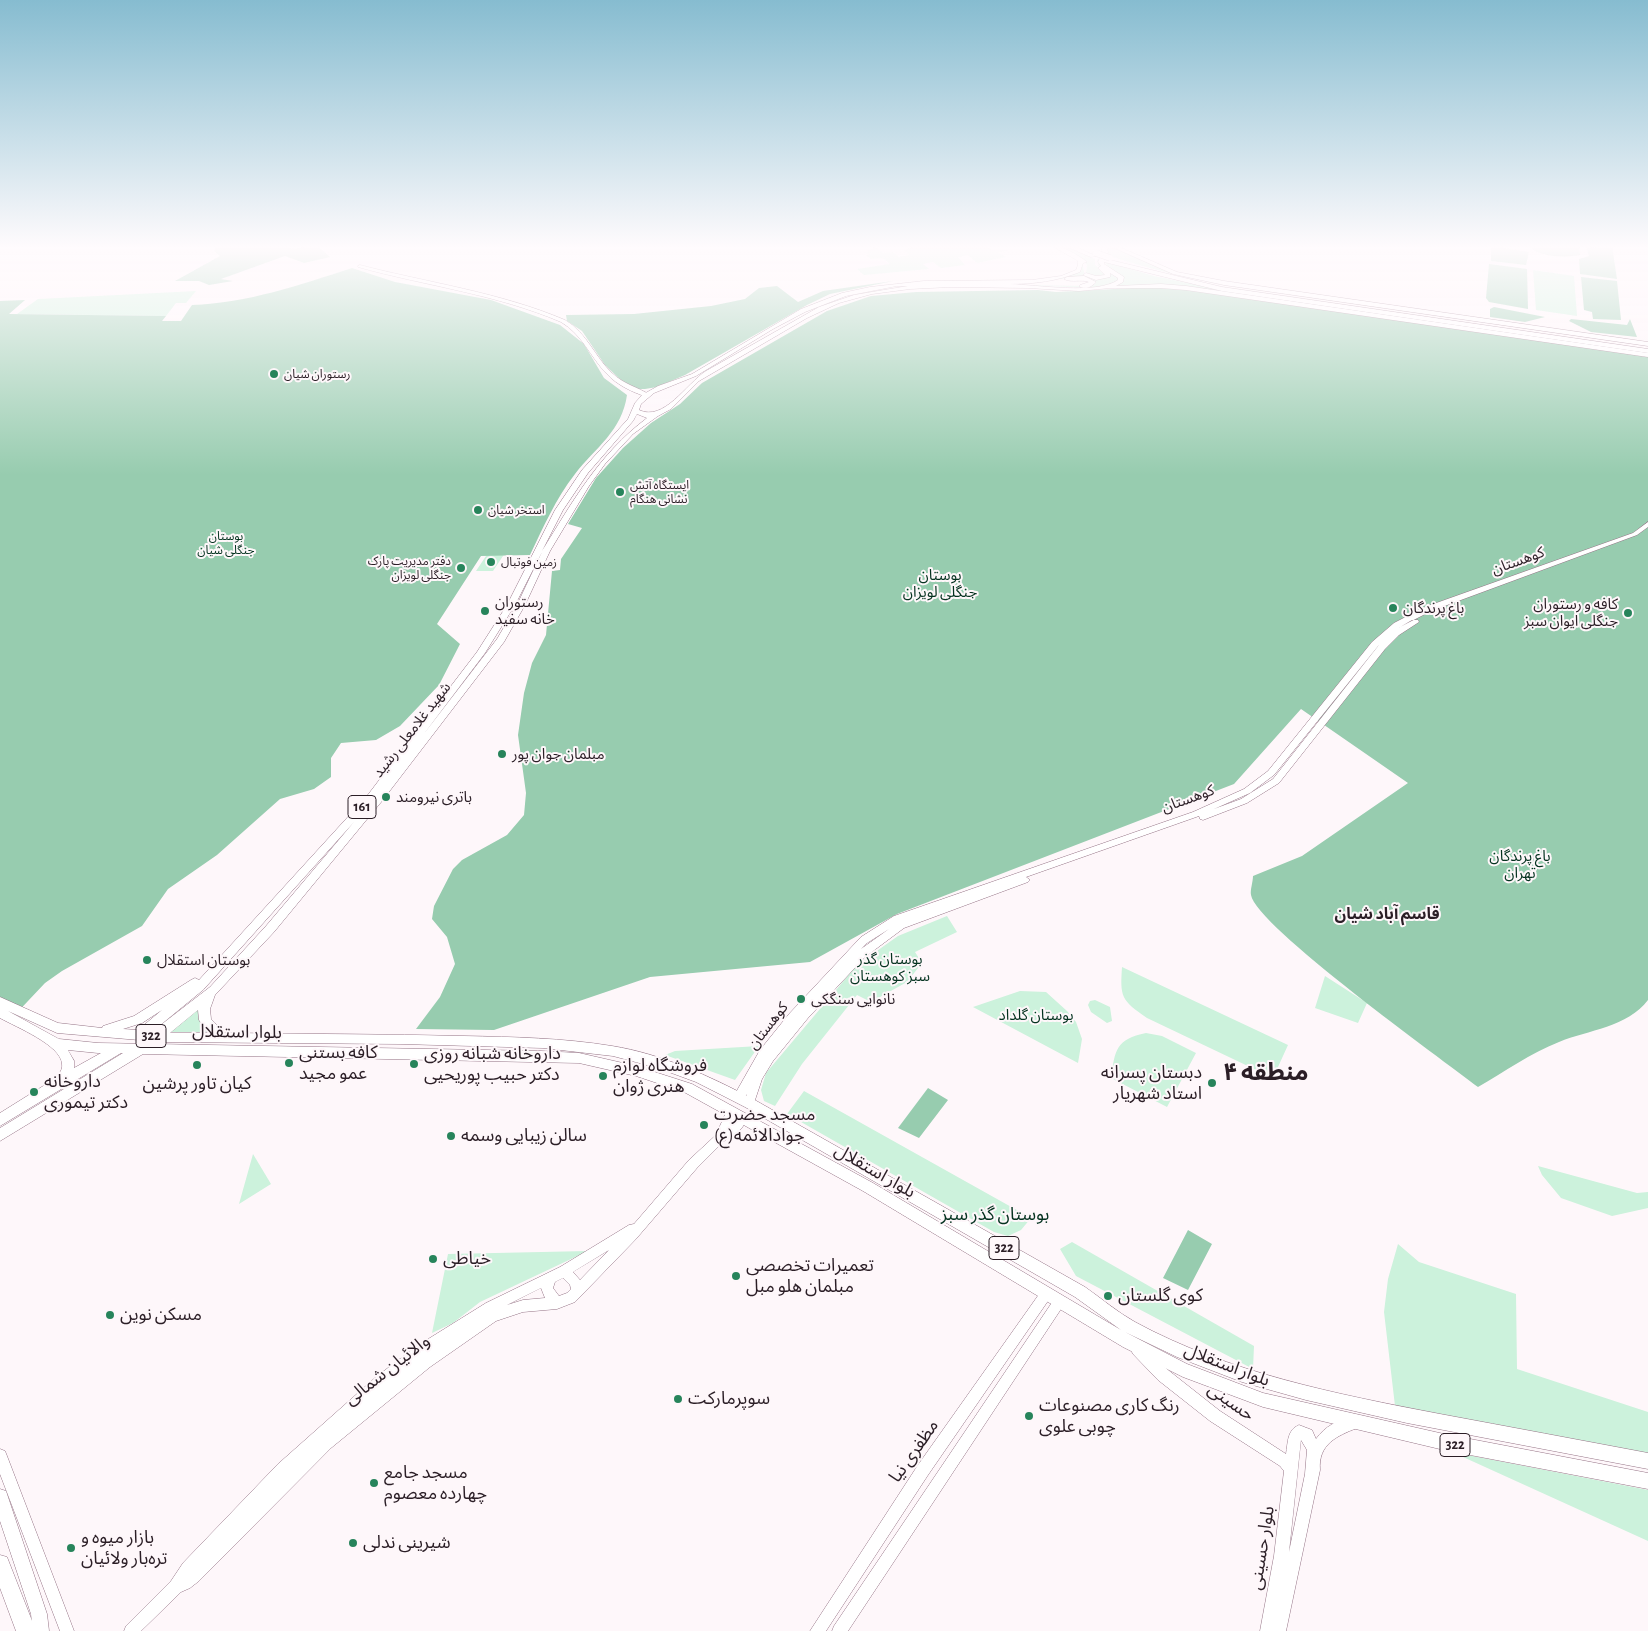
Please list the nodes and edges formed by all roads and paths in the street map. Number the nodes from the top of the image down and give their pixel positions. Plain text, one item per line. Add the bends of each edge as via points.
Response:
1 (564, 322) edge
2 (783, 322) edge
3 (794, 322) edge
4 (1422, 322) edge
5 (1439, 322) edge
6 (1484, 322) edge
7 (1493, 322) edge
8 (1497, 333) junction
9 (1648, 345) edge
10 (1648, 354) edge
11 (629, 389) junction
12 (655, 390) junction
13 (646, 395) junction
14 (658, 413) junction
15 (633, 415) junction
16 (645, 422) junction
17 (1648, 524) edge
18 (1648, 532) edge
19 (1332, 705) junction
20 (216, 969) junction
21 (214, 990) junction
22 (0, 1002) edge
23 (0, 1012) edge
24 (79, 1031) junction
25 (140, 1036) junction
26 (157, 1037) junction
27 (224, 1039) junction
28 (57, 1044) junction
29 (118, 1049) junction
30 (139, 1049) junction
31 (59, 1083) junction
32 (744, 1100) junction
33 (737, 1116) junction
34 (0, 1120) edge
35 (0, 1134) edge
36 (641, 1223) junction
37 (564, 1271) junction
38 (549, 1279) junction
39 (578, 1292) junction
40 (1046, 1294) junction
41 (1059, 1302) junction
42 (557, 1303) junction
43 (1031, 1316) junction
44 (1047, 1320) junction
45 (1128, 1342) junction
46 (424, 1357) junction
47 (1263, 1382) junction
48 (1263, 1400) junction
49 (1356, 1422) junction
50 (0, 1456) edge
51 (1648, 1461) edge
52 (1292, 1471) junction
53 (1312, 1474) junction
54 (1648, 1481) edge
55 (0, 1497) edge
56 (0, 1564) edge
57 (26, 1631) edge
58 (41, 1631) edge
59 (67, 1631) edge
60 (131, 1631) edge
61 (817, 1631) edge
62 (839, 1631) edge
63 (1267, 1631) edge
64 (1279, 1631) edge

1 - 11 main road via 588,341 603,367
2 - 12 main road via 699,373
3 - 14 main road, شهید غلامعلی رشید via 698,380 675,404
4 - 8 main road
5 - 10 highway
6 - 9 highway
7 - 9 main road
8 - 10 main road
8 - 10 main road
11 - 12 main road
11 - 13 main road
12 - 13 main road
13 - 15 main road, شهید غلامعلی رشید via 638,402
14 - 15 main road
14 - 16 main road, شهید غلامعلی رشید / 161
15 - 16 main road
15 - 20 main road, شهید غلامعلی رشید / 161 via 563,504 482,653 370,798
16 - 21 main road, شهید غلامعلی رشید / 161 via 603,463 586,485 491,655 379,799 270,930
17 - 19 main road, کوهستان via 1635,534 1414,616 1390,630 1375,644
18 - 19 main road, کوهستان via 1413,623 1382,647
19 - 32 main road, کوهستان via 1276,781 1244,801 901,925 862,954 776,1042
20 - 24 main road via 138,1020 115,1029
20 - 25 main road, شهید غلامعلی رشید / 161
21 - 26 main road, شهید غلامعلی رشید / 161
21 - 27 main road via 204,1007 204,1021 208,1028
22 - 24 main road, بلوار استقلال / 322 via 57,1028
23 - 28 main road, بلوار استقلال
24 - 25 main road, بلوار استقلال / 322
25 - 26 main road, بلوار استقلال / 322
25 - 29 main road, شهید غلامعلی رشید / 161
26 - 27 main road, بلوار استقلال / 322
26 - 30 main road, شهید غلامعلی رشید / 161
27 - 32 main road, بلوار استقلال / 322 via 496,1040 584,1046 700,1078
28 - 29 main road, بلوار استقلال
28 - 31 main road via 70,1065
29 - 30 main road, بلوار استقلال / 322
29 - 31 main road, شهید غلامعلی رشید / 161
30 - 33 main road, بلوار استقلال / 322 via 481,1053 578,1058 636,1071 688,1088
30 - 35 main road, شهید غلامعلی رشید / 161
31 - 34 main road, شهید غلامعلی رشید / 161
32 - 33 main road
32 - 47 main road, بلوار استقلال / 322 via 1080,1292 1128,1326 1182,1352
33 - 36 main road, والائیان شمالی via 730,1132 720,1138
33 - 40 main road, بلوار استقلال / 322 via 868,1187
36 - 37 main road, والائیان شمالی
36 - 39 main road, والائیان شمالی
37 - 38 main road, والائیان شمالی
37 - 39 main road via 575,1282
38 - 42 main road via 547,1290
38 - 46 main road, والائیان شمالی via 490,1307
39 - 42 main road, والائیان شمالی
40 - 41 main road, بلوار استقلال / 322
40 - 43 main road, مظفری نیا
41 - 44 main road
41 - 45 main road, بلوار استقلال / 322
42 - 46 main road, والائیان شمالی via 523,1306 493,1316
43 - 44 main road via 1043,1312
43 - 61 main road, مظفری نیا via 923,1470
44 - 62 main road
45 - 48 main road, بلوار استقلال / 322 via 1183,1370
45 - 52 main road, حسینی via 1215,1416 1273,1451
46 - 60 main road, والائیان شمالی via 381,1382 282,1469
47 - 48 main road
47 - 51 main road, بلوار استقلال / 322 via 1407,1415
48 - 49 main road, بلوار استقلال / 322
49 - 53 main road via 1334,1428 1325,1436 1317,1451
49 - 54 main road, بلوار استقلال / 322
50 - 59 main road
52 - 53 main road, بلوار حسینی via 1295,1436 1303,1432 1313,1445
52 - 63 main road, بلوار حسینی via 1282,1556
53 - 64 main road, بلوار حسینی
55 - 58 main road via 39,1614
56 - 57 highway

